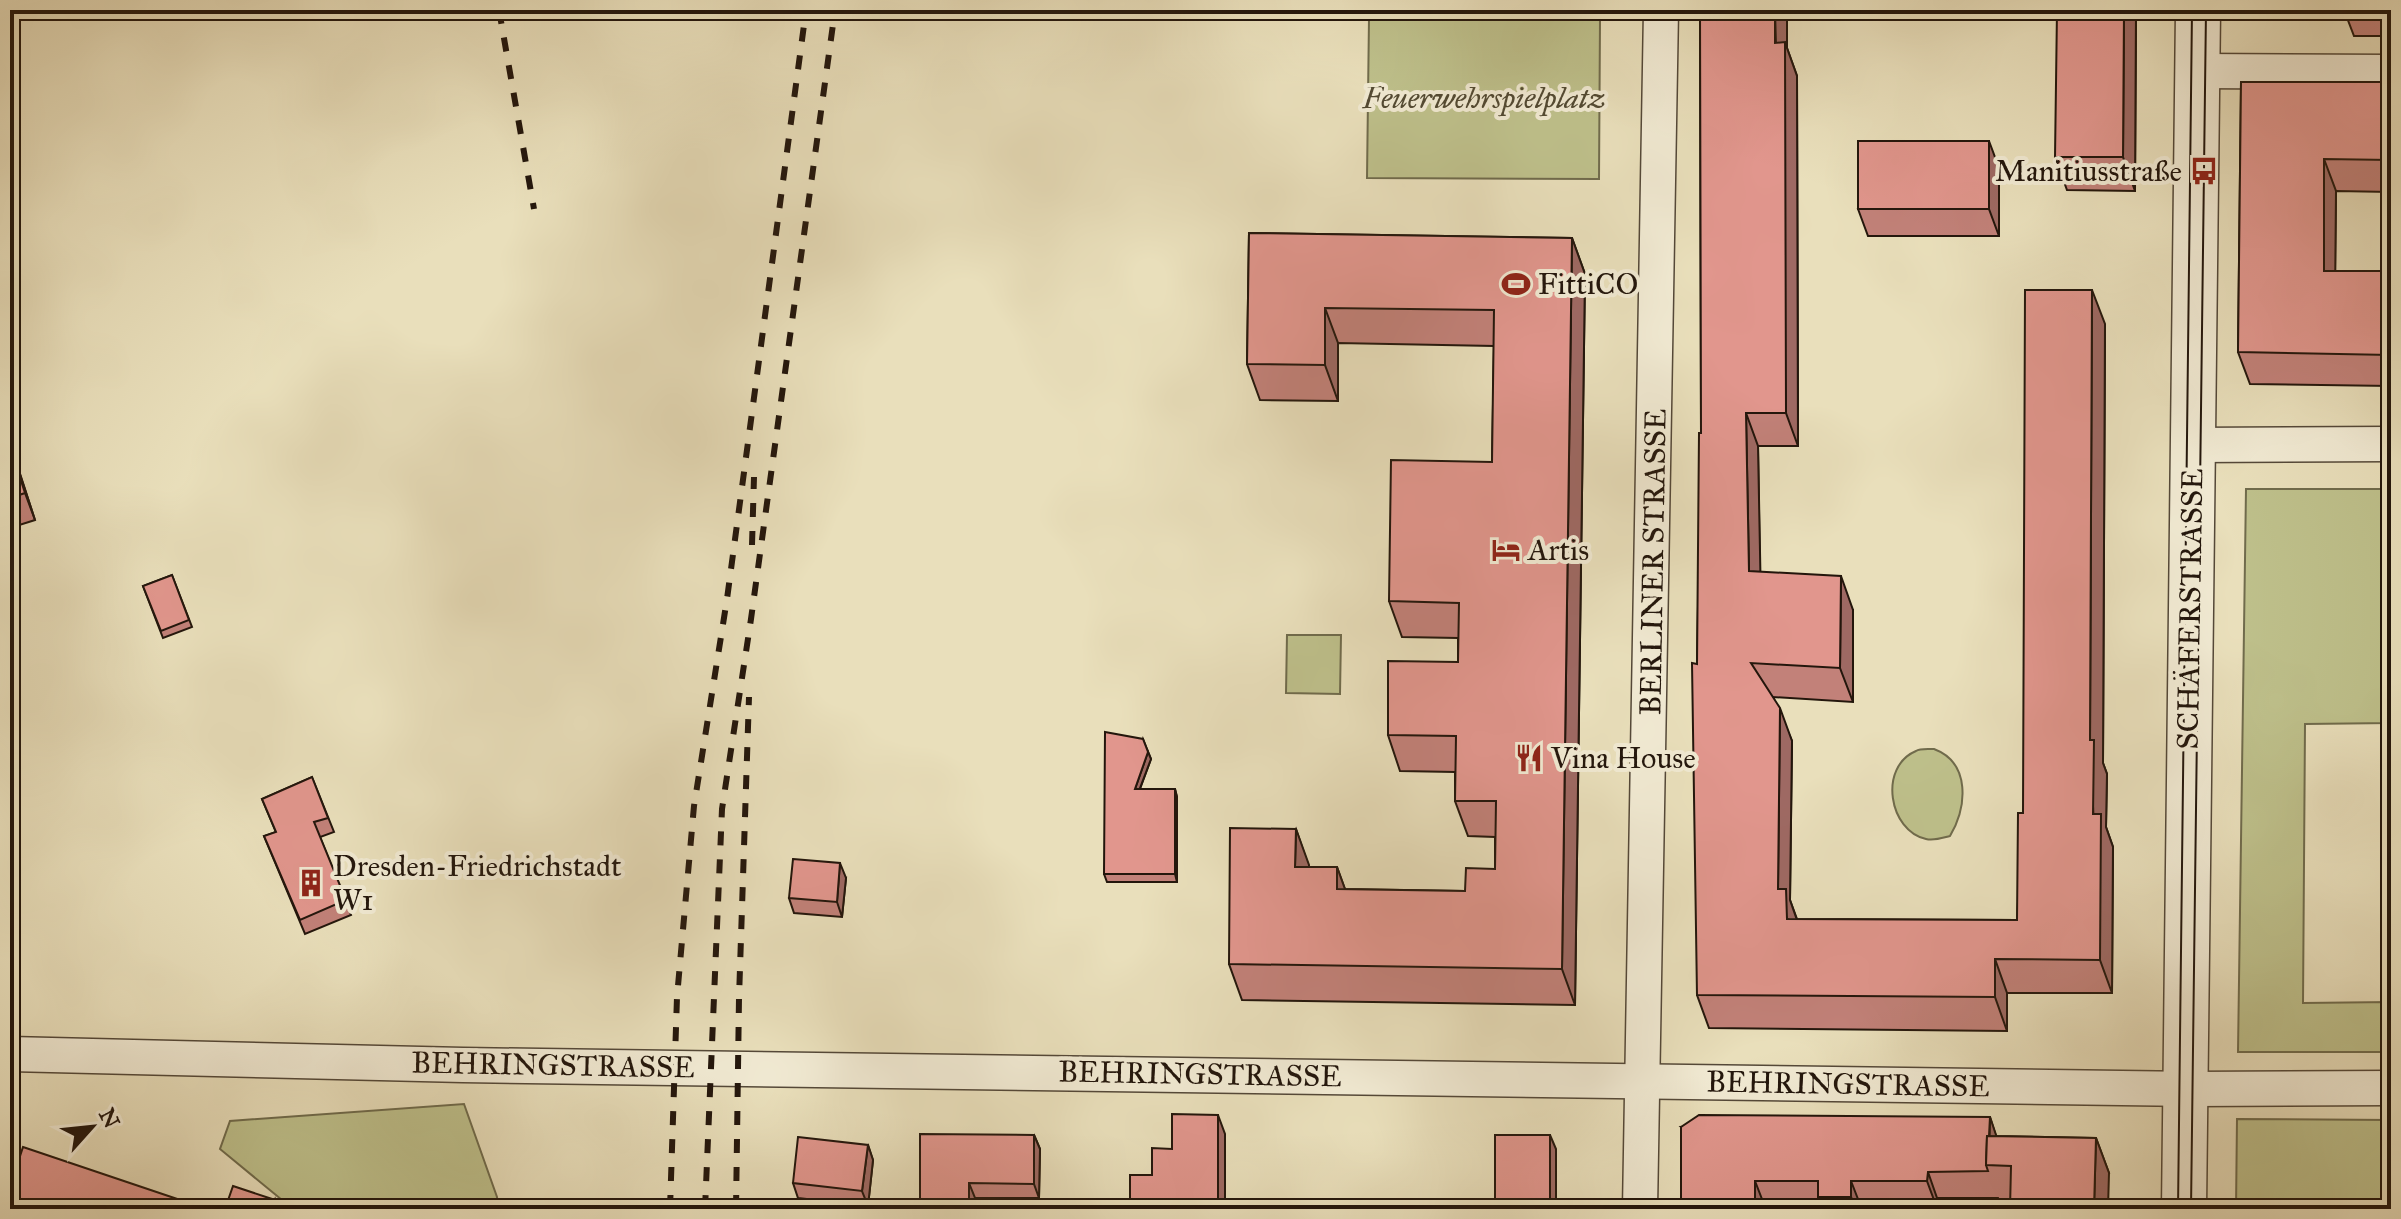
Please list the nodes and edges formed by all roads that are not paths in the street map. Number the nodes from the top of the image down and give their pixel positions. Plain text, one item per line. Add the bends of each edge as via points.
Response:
1 (1661, 10) edge
2 (2198, 10) edge
3 (2197, 71) junction
4 (2391, 72) edge
5 (2391, 444) edge
6 (2192, 445) junction
7 (10, 1054) edge
8 (1643, 1081) junction
9 (2391, 1088) edge
10 (2185, 1089) junction
11 (1640, 1209) edge
12 (2184, 1209) edge

1 - 8 street, BERLINER STRASSE
2 - 3 street, SCHÄFERSTRASSE
3 - 4 street
3 - 6 street, SCHÄFERSTRASSE
5 - 6 street
6 - 10 street, SCHÄFERSTRASSE
7 - 8 street, BEHRINGSTRASSE
8 - 10 street, BEHRINGSTRASSE
8 - 11 street, BERLINER STRASSE
9 - 10 street, BEHRINGSTRASSE
10 - 12 street, SCHÄFERSTRASSE

